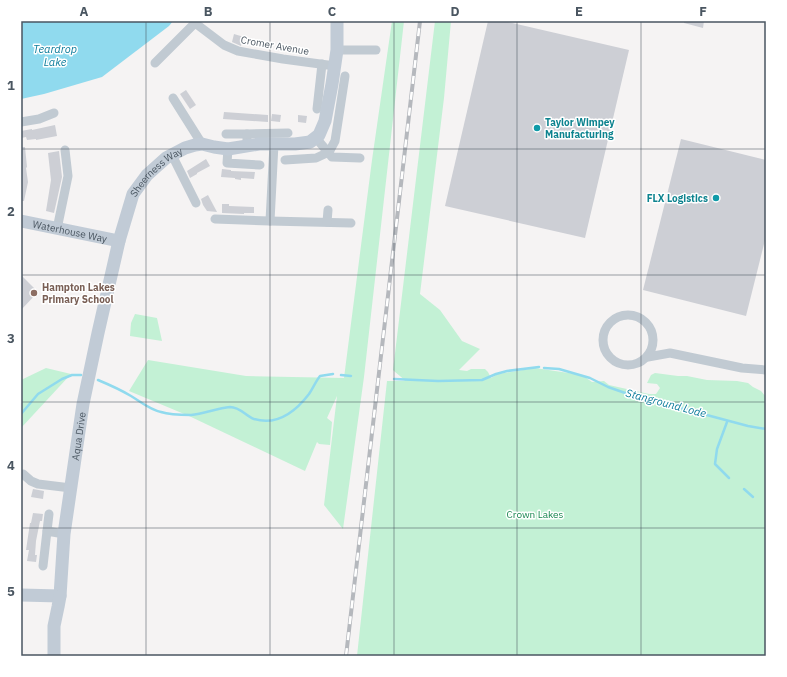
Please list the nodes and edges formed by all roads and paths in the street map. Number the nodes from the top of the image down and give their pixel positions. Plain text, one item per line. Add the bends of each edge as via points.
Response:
1 (337, 21) edge
2 (196, 22) edge
3 (337, 50) junction
4 (376, 50) dead end
5 (155, 62) dead end
6 (328, 65) junction
7 (345, 76) dead end
8 (173, 98) dead end
9 (317, 109) dead end
10 (54, 113) dead end
11 (21, 122) edge
12 (288, 132) dead end
13 (226, 134) dead end
14 (316, 138) junction
15 (247, 140) junction
16 (202, 144) junction
17 (274, 144) junction
18 (228, 149) junction
19 (64, 150) dead end
20 (329, 152) junction
21 (172, 155) junction
22 (360, 158) dead end
23 (285, 160) dead end
24 (217, 163) dead end
25 (227, 163) junction
26 (260, 165) dead end
27 (196, 202) dead end
28 (328, 210) dead end
29 (215, 219) dead end
30 (21, 221) edge
31 (270, 221) junction
32 (327, 222) junction
33 (351, 223) dead end
34 (57, 229) junction
35 (120, 241) junction
36 (654, 339) junction
37 (670, 353) junction
38 (648, 357) junction
39 (766, 370) edge
40 (23, 474) dead end
41 (71, 488) junction
42 (49, 514) dead end
43 (47, 531) junction
44 (64, 534) junction
45 (43, 566) dead end
46 (21, 595) edge
47 (60, 596) junction
48 (54, 656) edge

1 - 3 street
2 - 5 street, Cromer Avenue
2 - 6 street, Cromer Avenue via 224,45 238,51
3 - 4 street
3 - 6 street
6 - 9 street
6 - 14 street via 332,84 325,121
7 - 20 street via 335,141
8 - 16 street
10 - 11 street
12 - 15 street, Sheerness Way
13 - 15 street, Sheerness Way
14 - 17 street, Sheerness Way via 310,142
14 - 20 street
15 - 17 street, Sheerness Way via 259,144
15 - 18 street, Sheerness Way
16 - 18 street, Sheerness Way
16 - 21 street, Sheerness Way via 195,144
17 - 31 street
18 - 25 street
19 - 34 street via 68,176
20 - 22 street via 332,157
20 - 23 street via 316,158
21 - 27 street
21 - 35 street, Sheerness Way via 147,175 133,194
24 - 25 street
25 - 26 street
28 - 32 street
29 - 31 street
30 - 34 street, Waterhouse Way
31 - 32 street
32 - 33 street
34 - 35 street, Waterhouse Way
35 - 41 street, Aqua Drive via 83,404
36 - 37 street
36 - 38 street
36 - 38 street via 646,322 629,314 616,317 607,326 602,338 608,356 612,361 624,366 637,364
37 - 38 street
37 - 39 street via 742,368
40 - 41 street via 38,484
41 - 44 street, Aqua Drive
42 - 43 street
43 - 44 street
43 - 45 street
44 - 47 street, Aqua Drive
46 - 47 street
47 - 48 street, Aqua Drive via 54,626

